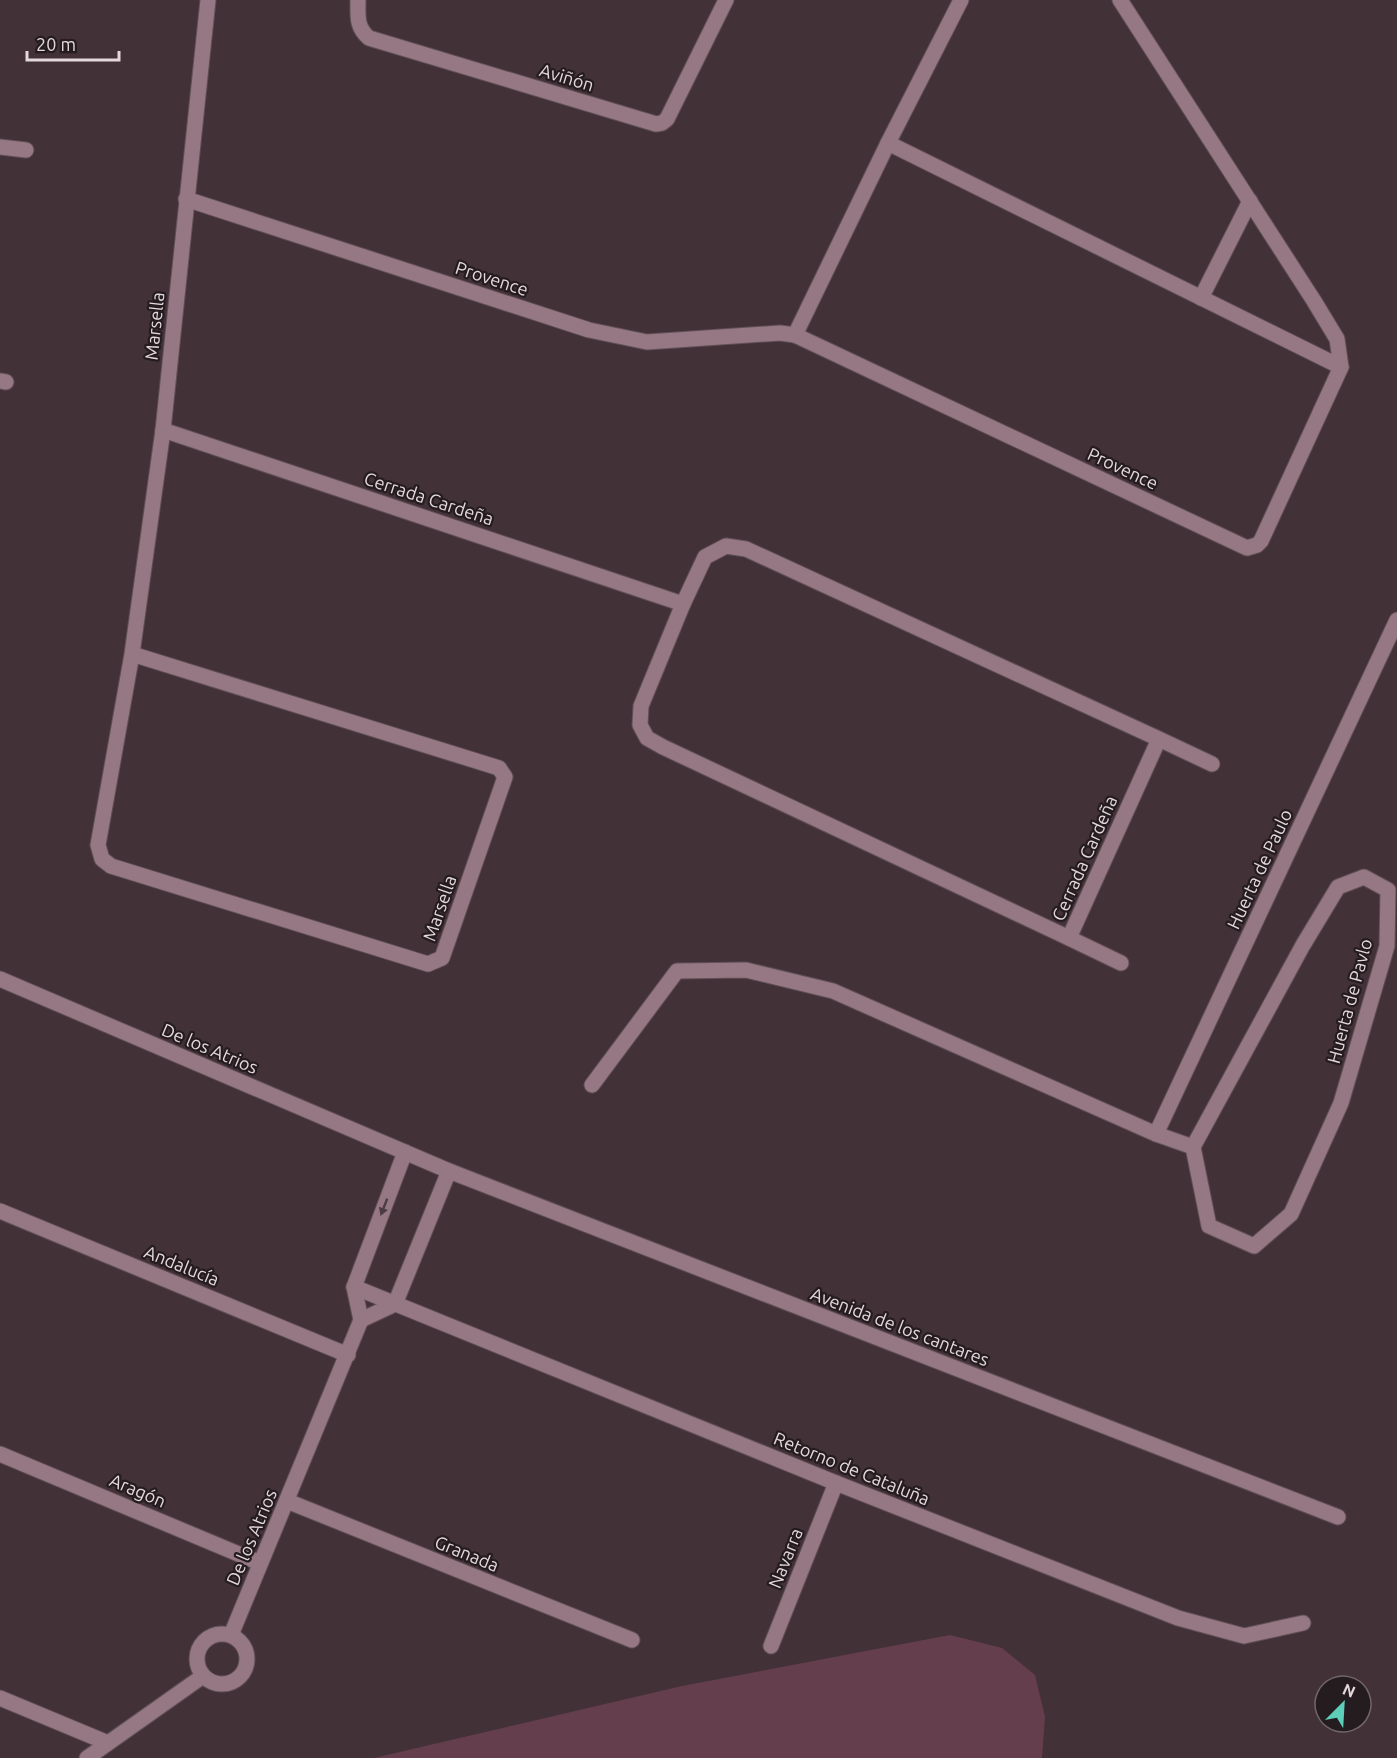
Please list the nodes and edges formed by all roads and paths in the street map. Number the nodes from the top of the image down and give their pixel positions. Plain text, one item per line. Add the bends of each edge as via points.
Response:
1 (208, 0) edge
2 (358, 0) edge
3 (726, 0) edge
4 (961, 0) edge
5 (1120, 0) edge
6 (888, 143) junction
7 (0, 147) edge
8 (26, 150) dead end
9 (186, 199) junction
10 (1250, 201) junction
11 (1201, 298) junction
12 (795, 335) junction
13 (1341, 367) junction
14 (163, 430) junction
15 (683, 604) junction
16 (1397, 620) edge
17 (132, 654) junction
18 (1159, 739) junction
19 (1212, 764) dead end
20 (1069, 938) junction
21 (1122, 963) dead end
22 (0, 979) edge
23 (592, 1085) dead end
24 (1156, 1134) junction
25 (1193, 1147) junction
26 (405, 1152) junction
27 (449, 1171) junction
28 (0, 1211) edge
29 (354, 1287) junction
30 (395, 1304) junction
31 (362, 1320) junction
32 (348, 1354) junction
33 (0, 1454) edge
34 (836, 1483) junction
35 (287, 1501) junction
36 (1338, 1517) dead end
37 (260, 1563) junction
38 (1303, 1623) dead end
39 (231, 1635) junction
40 (632, 1640) dead end
41 (771, 1646) dead end
42 (203, 1676) junction
43 (0, 1698) edge
44 (108, 1743) junction
45 (87, 1758) edge

1 - 9 street, Marsella
2 - 3 street, Aviñón via 357,24 369,38 656,124 667,119
4 - 6 street
5 - 10 street
6 - 11 street
6 - 12 street
7 - 8 street
9 - 12 street, Provence via 620,337 647,342
9 - 14 street, Marsella
10 - 11 street
10 - 13 street via 1337,339
11 - 13 street
12 - 13 street, Provence via 1247,548 1261,541
14 - 15 street, Cerrada Cardeña
14 - 17 street, Marsella
15 - 18 street, Cerrada Cardeña via 705,557 726,546 746,549
15 - 20 street, Cerrada Cardeña via 641,706 640,725 647,738
16 - 24 street, Huerta de Paulo
17 - 17 street, Marsella via 98,845 102,859 111,866 428,964 442,958 505,777 499,768
18 - 19 street
18 - 20 street, Cerrada Cardeña
20 - 21 street
22 - 26 street, De los Atrios
23 - 24 street via 677,970 746,970 833,991
24 - 25 street
25 - 25 street, Huerta de Pavlo via 1209,1226 1254,1246 1291,1214 1341,1103 1387,946 1388,890 1364,877 1338,887
26 - 27 street, De los Atrios
26 -> 29 street
27 - 30 street
27 - 36 street, Avenida de los cantares
28 - 32 street, Andalucía
29 - 30 street, Retorno de Cataluña
29 - 31 street
30 - 31 street
30 - 34 street, Retorno de Cataluña
31 - 32 street, De los Atrios
32 - 35 street, De los Atrios
33 - 37 street, Aragón
34 - 38 street, Retorno de Cataluña via 1178,1618 1244,1636
34 - 41 street, Navarra
35 - 37 street, De los Atrios
35 - 40 street, Granada
37 - 39 street, De los Atrios
39 - 42 street via 218,1634 205,1640 198,1650 197,1664
39 - 42 street via 245,1648 247,1668 227,1684 214,1683
42 - 44 street
43 - 44 street
44 - 45 street

